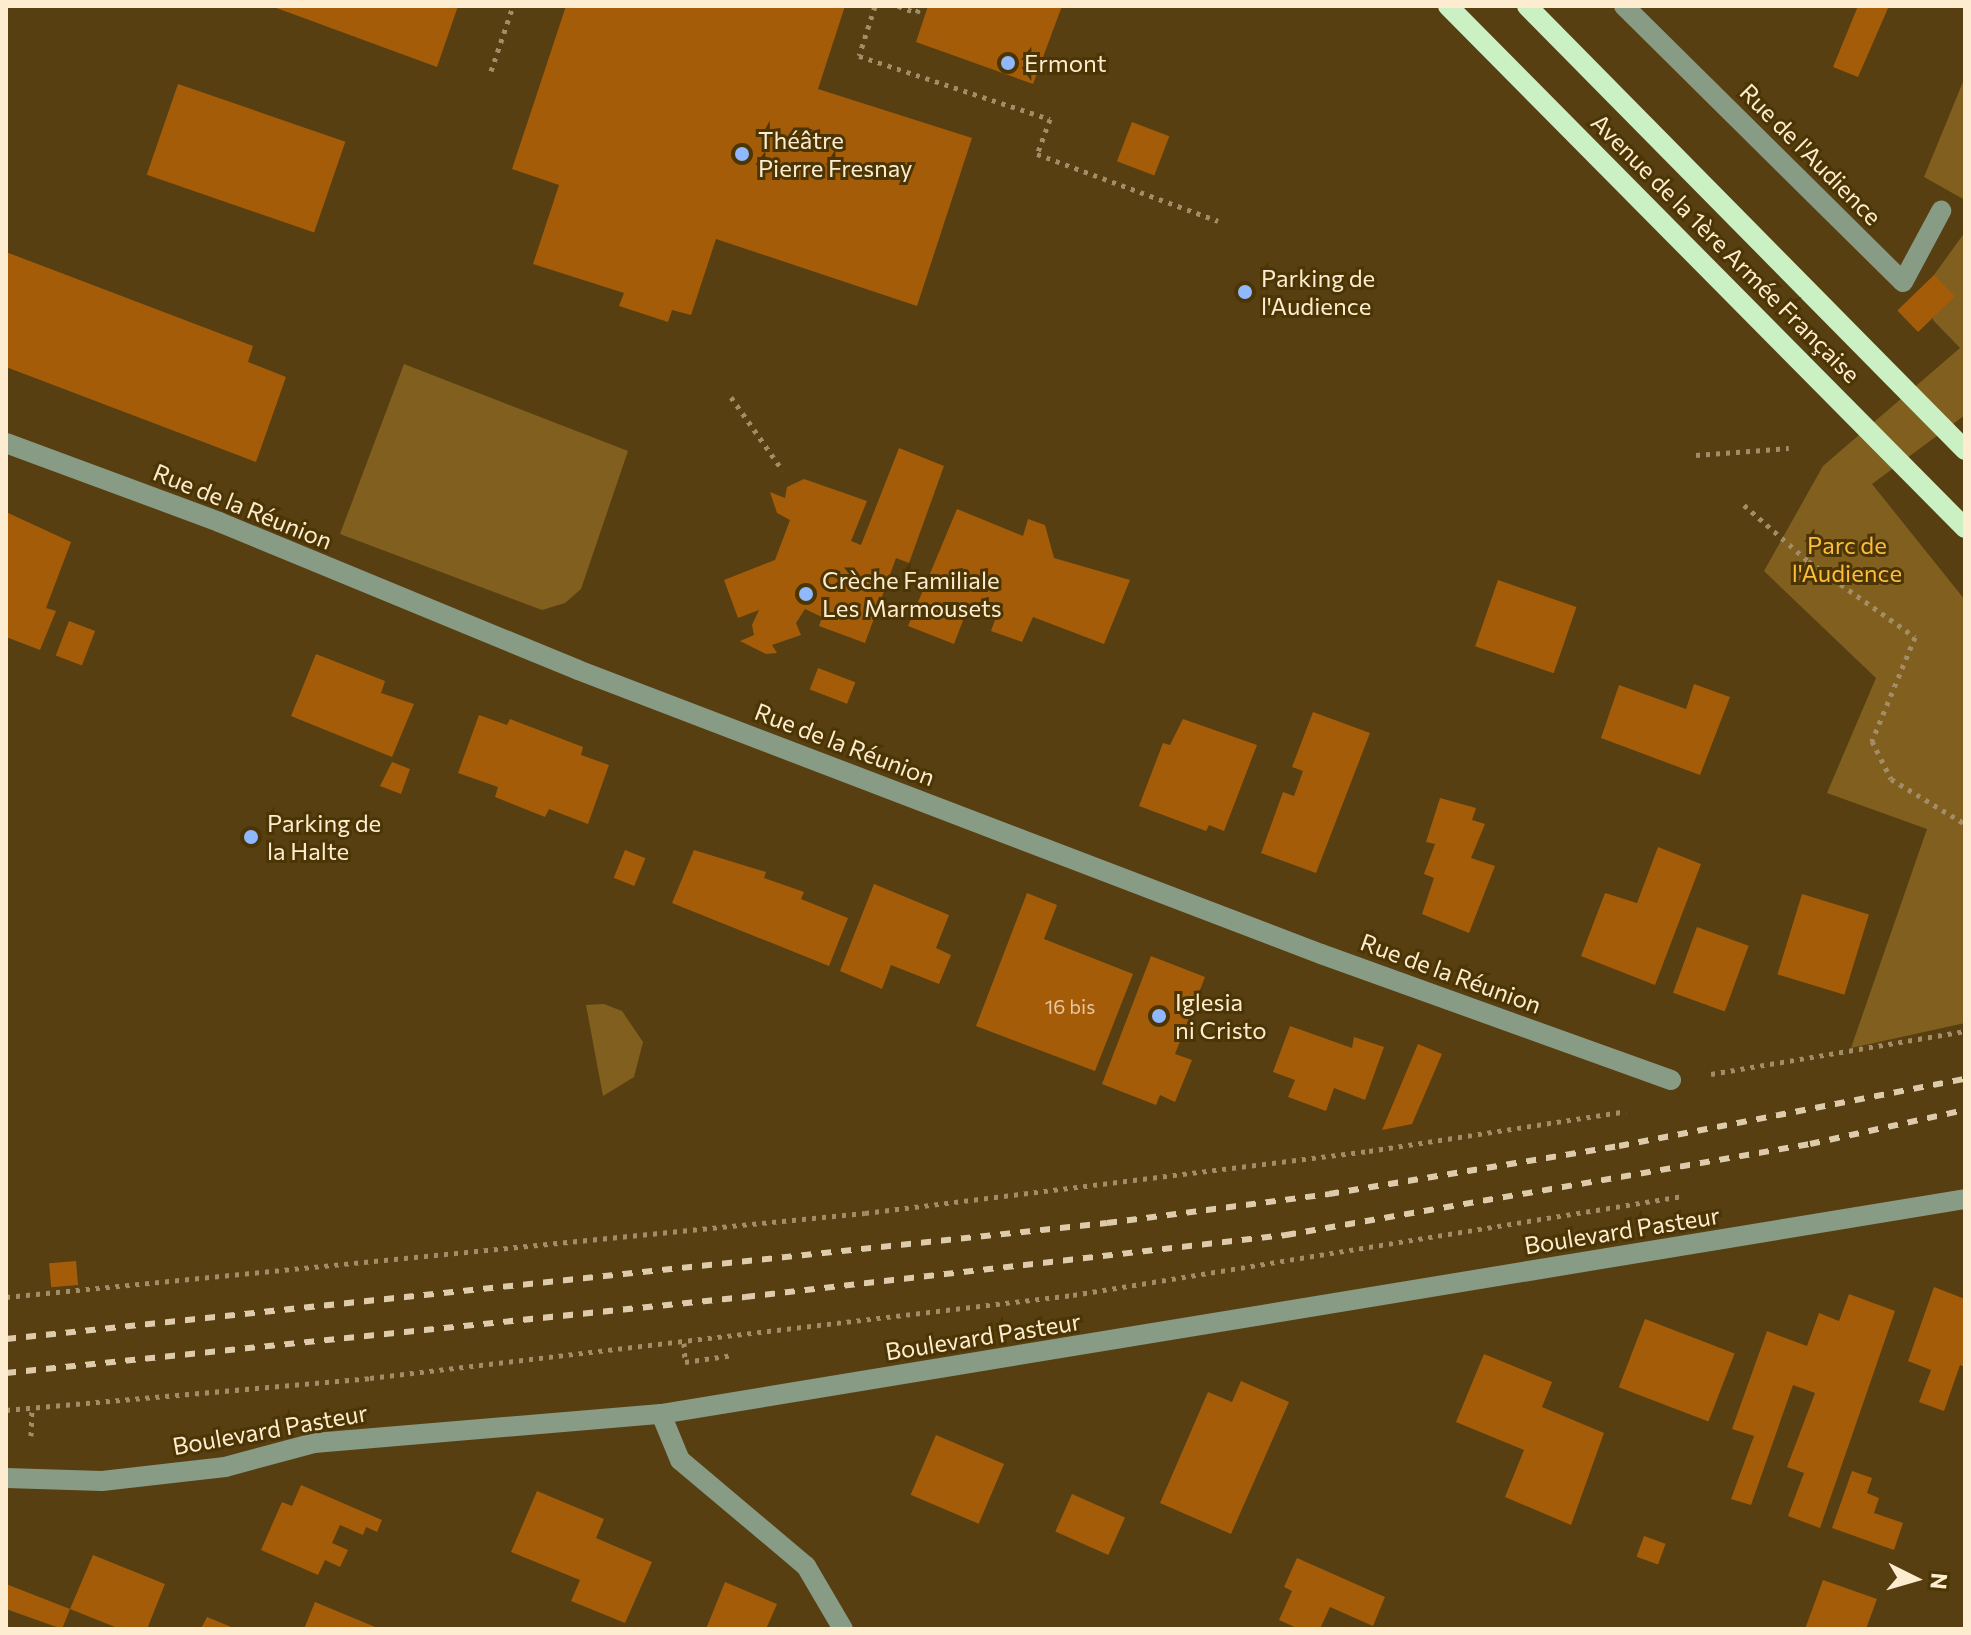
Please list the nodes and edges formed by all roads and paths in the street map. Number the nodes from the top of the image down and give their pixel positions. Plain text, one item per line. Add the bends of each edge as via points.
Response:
1 (513, 6) edge
2 (875, 6) edge
3 (898, 6) edge
4 (920, 6) edge
5 (1448, 6) edge
6 (1527, 6) edge
7 (1624, 6) edge
8 (491, 71) dead end
9 (1941, 211) dead end
10 (1218, 221) dead end
11 (731, 397) dead end
12 (6, 443) edge
13 (1789, 448) dead end
14 (1965, 450) edge
15 (1696, 455) dead end
16 (783, 471) dead end
17 (1744, 505) dead end
18 (1965, 528) edge
19 (1965, 824) edge
20 (1965, 1031) edge
21 (1671, 1080) joint
22 (1637, 1109) dead end
23 (1683, 1196) dead end
24 (1965, 1199) edge
25 (6, 1297) edge
26 (684, 1343) junction
27 (744, 1354) dead end
28 (32, 1407) junction
29 (6, 1410) edge
30 (661, 1414) junction
31 (35, 1435) dead end
32 (6, 1478) edge
33 (843, 1629) edge

1 - 8 path
2 - 10 path via 859,56 1050,119 1037,154
3 - 4 path via 917,13
5 - 18 main road, Avenue de la 1ère Armée Française
6 - 14 main road, Avenue de la 1ère Armée Française
7 - 9 street, Rue de l'Audience via 1903,282
11 - 16 path
12 - 21 street, Rue de la Réunion via 219,522 607,681 1321,954
13 - 15 path
17 - 19 path via 1808,561 1915,637 1872,741 1891,779
20 - 21 path
22 - 25 path via 1369,1151 865,1213
23 - 26 path via 1073,1295
24 - 30 street, Boulevard Pasteur
26 - 27 path via 685,1362
26 - 28 path
28 - 29 path
28 - 31 path
30 - 32 street, Boulevard Pasteur via 314,1443 225,1467 102,1481
30 - 33 street via 680,1460 806,1566

